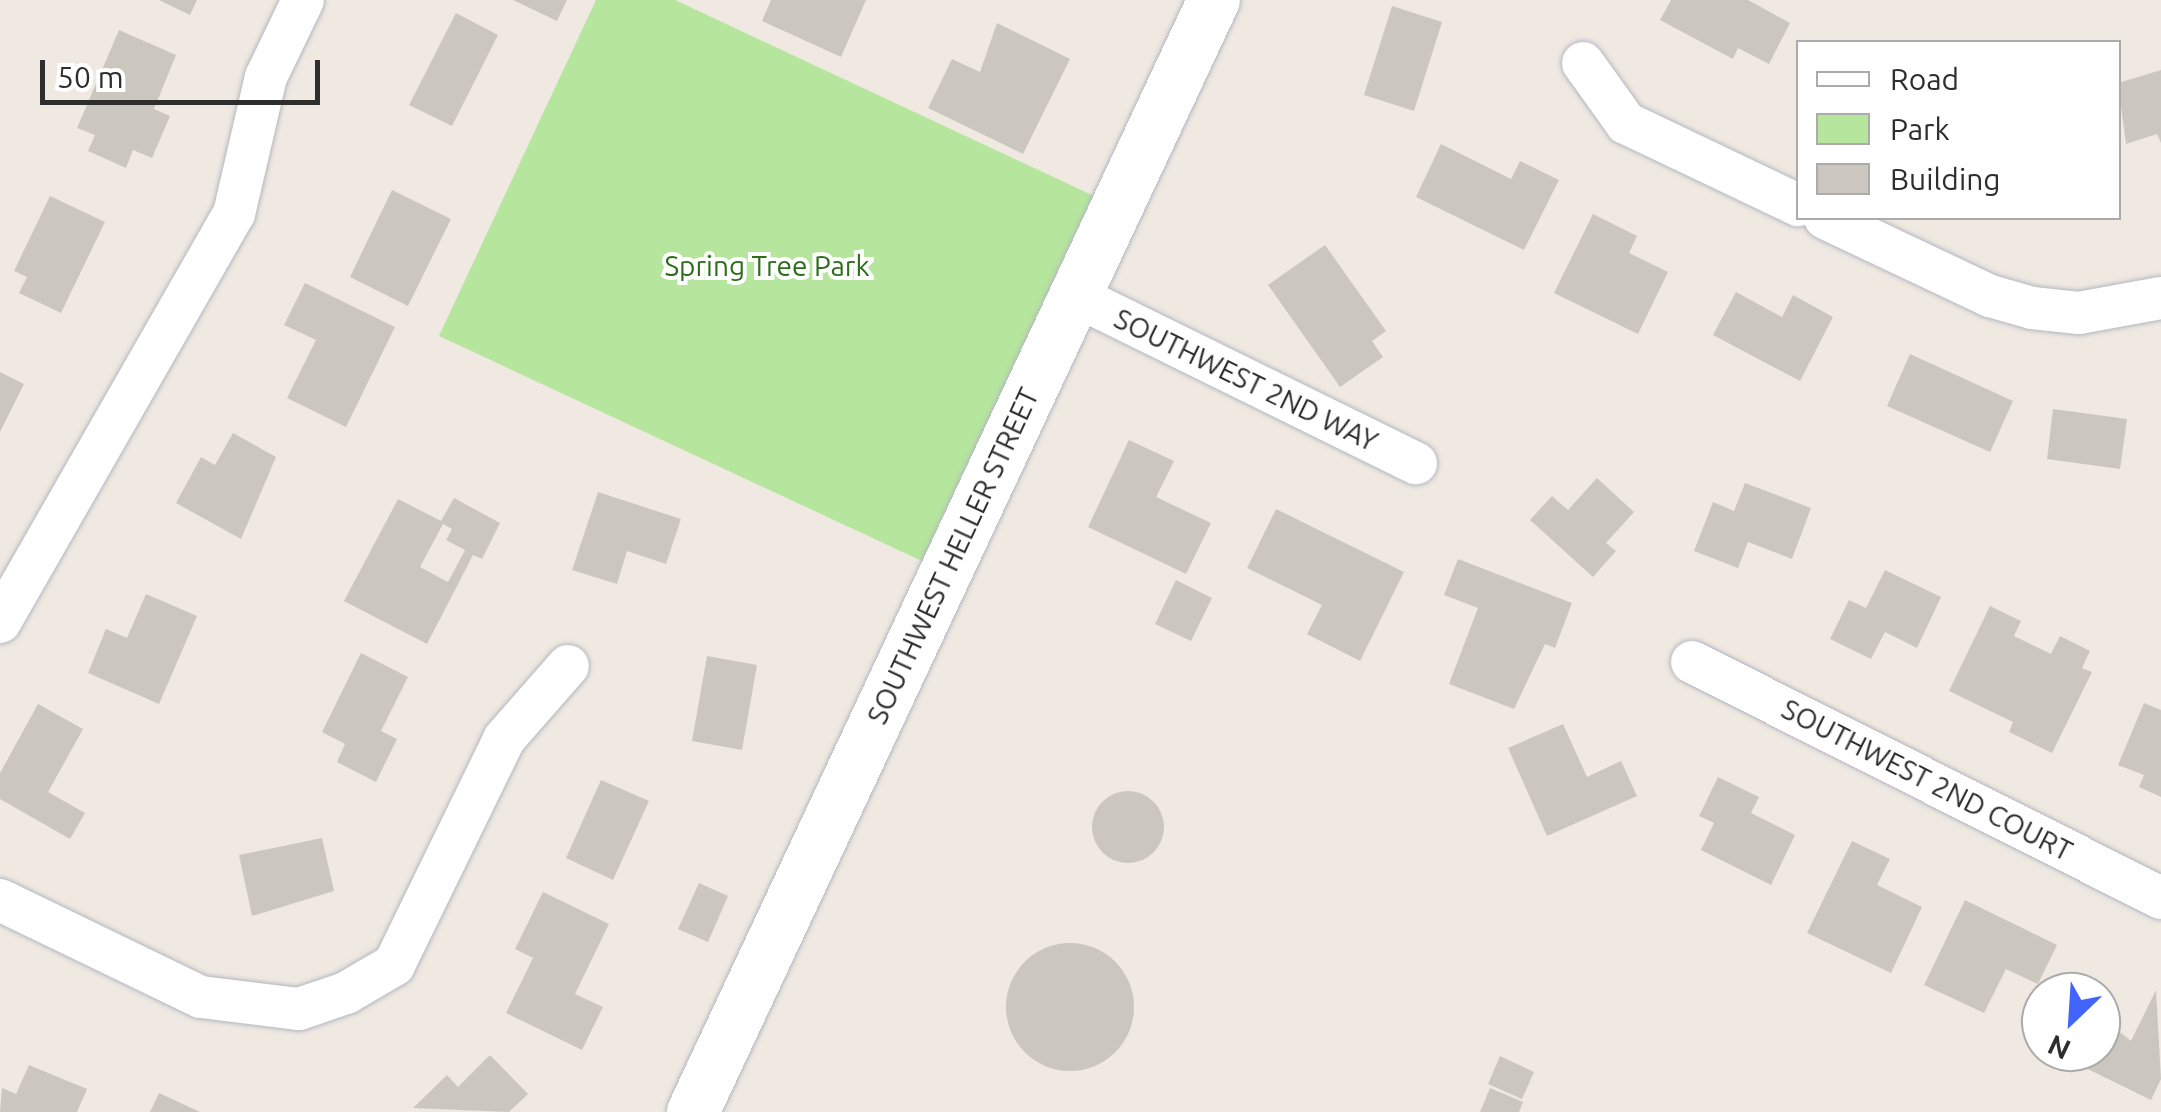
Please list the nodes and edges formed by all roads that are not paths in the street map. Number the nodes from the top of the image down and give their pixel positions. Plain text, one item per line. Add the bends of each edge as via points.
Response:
1 (303, 0) edge
2 (1214, 0) edge
3 (1583, 63) dead end
4 (1796, 204) edge
5 (1828, 220) edge
6 (1076, 296) junction
7 (2161, 298) edge
8 (1416, 462) dead end
9 (0, 622) edge
10 (1692, 662) dead end
11 (568, 666) dead end
12 (2161, 898) edge
13 (0, 900) edge
14 (693, 1112) edge

1 - 9 street via 266,77 234,214
2 - 6 street, SOUTHWEST HELLER STREET
3 - 4 street via 1626,123
5 - 7 street via 1990,296 2032,308 2079,313
6 - 8 street, SOUTHWEST 2ND WAY
6 - 14 street, SOUTHWEST HELLER STREET
10 - 12 street, SOUTHWEST 2ND COURT
11 - 13 street via 504,739 394,965 346,993 299,1009 201,997

